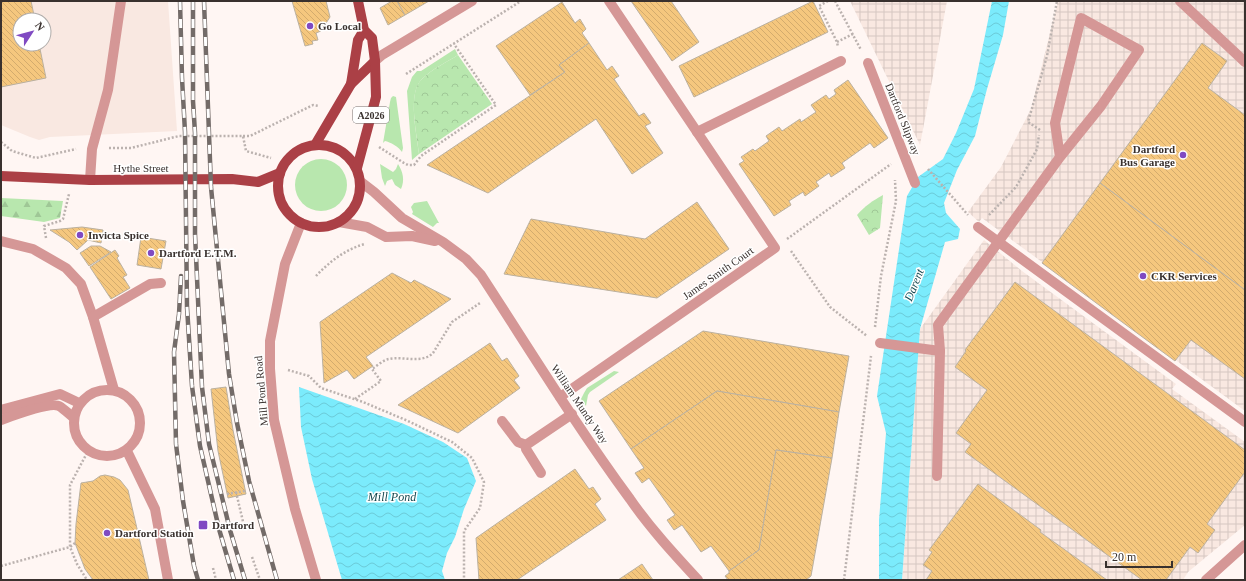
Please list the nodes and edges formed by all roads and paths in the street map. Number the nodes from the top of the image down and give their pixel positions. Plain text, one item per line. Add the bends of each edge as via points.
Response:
1 (121, 1) edge
2 (358, 1) edge
3 (472, 1) edge
4 (521, 1) edge
5 (609, 1) edge
6 (828, 1) edge
7 (1057, 1) edge
8 (1180, 1) edge
9 (364, 30) junction
10 (853, 34) dead end
11 (454, 44) junction
12 (375, 61) junction
13 (841, 61) dead end
14 (1245, 62) edge
15 (868, 63) dead end
16 (406, 74) dead end
17 (351, 84) junction
18 (320, 106) dead end
19 (697, 132) junction
20 (243, 136) junction
21 (1, 142) edge
22 (315, 145) junction
23 (112, 148) dead end
24 (71, 149) dead end
25 (382, 150) dead end
26 (1060, 157) junction
27 (285, 162) junction
28 (357, 168) junction
29 (895, 170) dead end
30 (280, 173) junction
31 (1, 176) edge
32 (895, 178) dead end
33 (90, 180) junction
34 (361, 182) junction
35 (915, 183) dead end
36 (947, 192) dead end
37 (68, 197) dead end
38 (339, 222) junction
39 (302, 223) junction
40 (47, 224) dead end
41 (978, 227) junction
42 (1, 240) edge
43 (999, 241) junction
44 (443, 242) junction
45 (370, 243) dead end
46 (775, 248) junction
47 (792, 253) dead end
48 (316, 276) dead end
49 (161, 282) dead end
50 (469, 310) dead end
51 (93, 317) junction
52 (877, 342) junction
53 (940, 351) junction
54 (288, 370) dead end
55 (114, 390) junction
56 (560, 397) junction
57 (354, 399) junction
58 (79, 403) junction
59 (1, 410) edge
60 (572, 414) junction
61 (74, 418) junction
62 (1, 420) edge
63 (502, 421) dead end
64 (1245, 422) edge
65 (526, 445) junction
66 (88, 451) junction
67 (127, 451) junction
68 (541, 473) dead end
69 (937, 476) dead end
70 (245, 491) dead end
71 (236, 492) junction
72 (227, 494) dead end
73 (245, 530) dead end
74 (76, 543) dead end
75 (1245, 545) edge
76 (70, 547) junction
77 (252, 557) dead end
78 (1, 566) edge
79 (213, 568) dead end
80 (87, 580) edge
81 (168, 580) edge
82 (216, 580) edge
83 (260, 580) edge
84 (316, 580) edge
85 (464, 580) edge
86 (698, 580) edge
87 (844, 580) edge
88 (1206, 580) edge

1 - 33 street via 108,90 92,149
2 - 9 main road, A2026
3 - 12 street
4 - 11 path
5 - 19 street
6 - 10 path via 819,6 837,42
7 - 41 path via 1047,56 1028,122 1040,130 1036,149 1016,187
8 - 14 street
9 - 12 main road, A2026 via 372,38
9 - 17 main road, A2026 via 358,40
11 - 16 path
11 - 25 path via 496,105 426,152 414,165 408,165
12 - 17 main road, A2026
12 - 28 main road, A2026 via 376,97
13 - 19 street
15 - 35 street, Dartford Slipway
17 - 22 main road, A2026
18 - 20 path, Hythe Street via 313,106 250,136
19 - 46 street
20 - 23 path, Hythe Street via 178,136 131,148
20 - 27 path via 246,151
21 - 24 path via 12,151 36,158
22 - 27 main road via 305,147
22 - 28 main road via 332,146 345,153
26 - 26 street via 1055,123 1081,18 1138,50 1101,106
26 - 43 street
27 - 30 main road
28 - 34 main road
29 - 46 path via 894,162
30 - 33 main road, Hythe Street via 258,182 232,179
30 - 39 main road via 279,196 291,216
31 - 33 main road, Hythe Street
32 - 52 path via 896,201 880,276
34 - 38 main road via 358,201 350,213
34 - 44 street, William Mundy Way via 402,218
36 - 41 path
37 - 40 path via 63,219
38 - 39 main road via 325,227
38 - 44 street, William Mundy Way via 367,227 386,237 412,236
39 - 84 street, Mill Pond Road via 284,264 270,341 270,369 274,420 295,510
41 - 43 street
42 - 51 street via 33,249 66,268 80,284
43 - 53 street via 938,325
43 - 64 street
44 - 56 street, William Mundy Way via 466,259 481,275
45 - 48 path via 348,250 325,266
46 - 56 street, James Smith Court
47 - 52 path via 830,307
49 - 51 street via 150,284
50 - 57 path via 450,325 430,356 386,359 372,369 381,381
51 - 55 street
52 - 53 street
52 - 87 path
53 - 69 street
54 - 57 path via 309,376 321,388
55 - 58 street via 103,389 92,393
55 - 67 street via 128,396 136,405 140,416 140,431
56 - 60 street, William Mundy Way
57 - 85 path via 452,442 472,458 484,482 480,508 464,531
58 - 59 street via 60,394
58 - 61 street
60 - 65 street
60 - 86 street, William Mundy Way via 630,500 663,542
61 - 62 street via 53,405
61 - 66 street via 78,440
63 - 65 street via 518,442
65 - 68 street
66 - 67 street via 105,457
66 - 76 path via 70,485
67 - 81 street via 155,509
70 - 71 path
71 - 72 path
71 - 73 path
74 - 76 path
75 - 88 street
76 - 78 path
76 - 80 path
77 - 83 path
79 - 82 path

